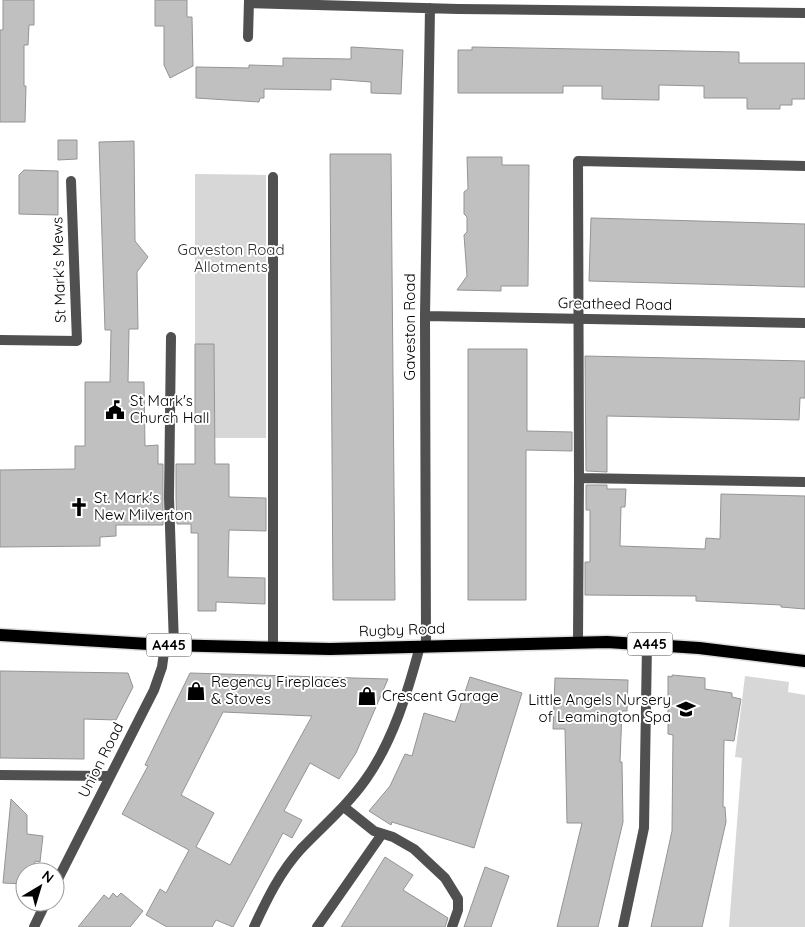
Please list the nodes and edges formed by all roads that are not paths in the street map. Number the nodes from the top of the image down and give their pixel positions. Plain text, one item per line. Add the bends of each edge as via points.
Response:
1 (250, 2) edge
2 (430, 8) junction
3 (805, 13) edge
4 (248, 37) dead end
5 (805, 166) edge
6 (273, 177) dead end
7 (71, 180) dead end
8 (425, 316) junction
9 (578, 318) junction
10 (805, 323) edge
11 (171, 337) dead end
12 (0, 340) edge
13 (580, 478) junction
14 (805, 482) edge
15 (0, 635) edge
16 (578, 642) junction
17 (647, 644) junction
18 (169, 645) junction
19 (423, 646) junction
20 (273, 648) junction
21 (805, 661) edge
22 (0, 775) edge
23 (110, 776) junction
24 (344, 806) junction
25 (382, 834) junction
26 (65, 865) edge
27 (41, 912) edge
28 (34, 927) edge
29 (254, 927) edge
30 (317, 927) edge
31 (452, 927) edge
32 (623, 927) edge

1 - 2 street
1 - 4 street
2 - 3 street
2 - 8 street, Gaveston Road
5 - 9 street via 578,161
6 - 20 street
7 - 12 street, St Mark's Mews via 77,340
8 - 9 street, Greatheed Road
8 - 19 street, Gaveston Road
9 - 10 street, Greatheed Road
9 - 13 street
11 - 18 street, Union Road
13 - 14 street
13 - 16 street
15 - 18 main road, Rugby Road / A445
16 - 17 main road, Rugby Road / A445
16 - 19 main road, Rugby Road / A445
17 - 21 main road, Rugby Road / A445
17 - 32 street via 644,828
18 - 20 main road, Rugby Road / A445
18 - 23 street, Union Road via 157,683
19 - 20 main road, Rugby Road / A445
19 - 24 street, Gaveston Road via 381,752 366,779
22 - 23 street
23 - 26 street, Union Road
24 - 25 street via 374,832
24 - 29 street, Gaveston Road via 288,866
25 - 30 street
25 - 31 street via 414,849 445,878 458,899
27 - 28 street

